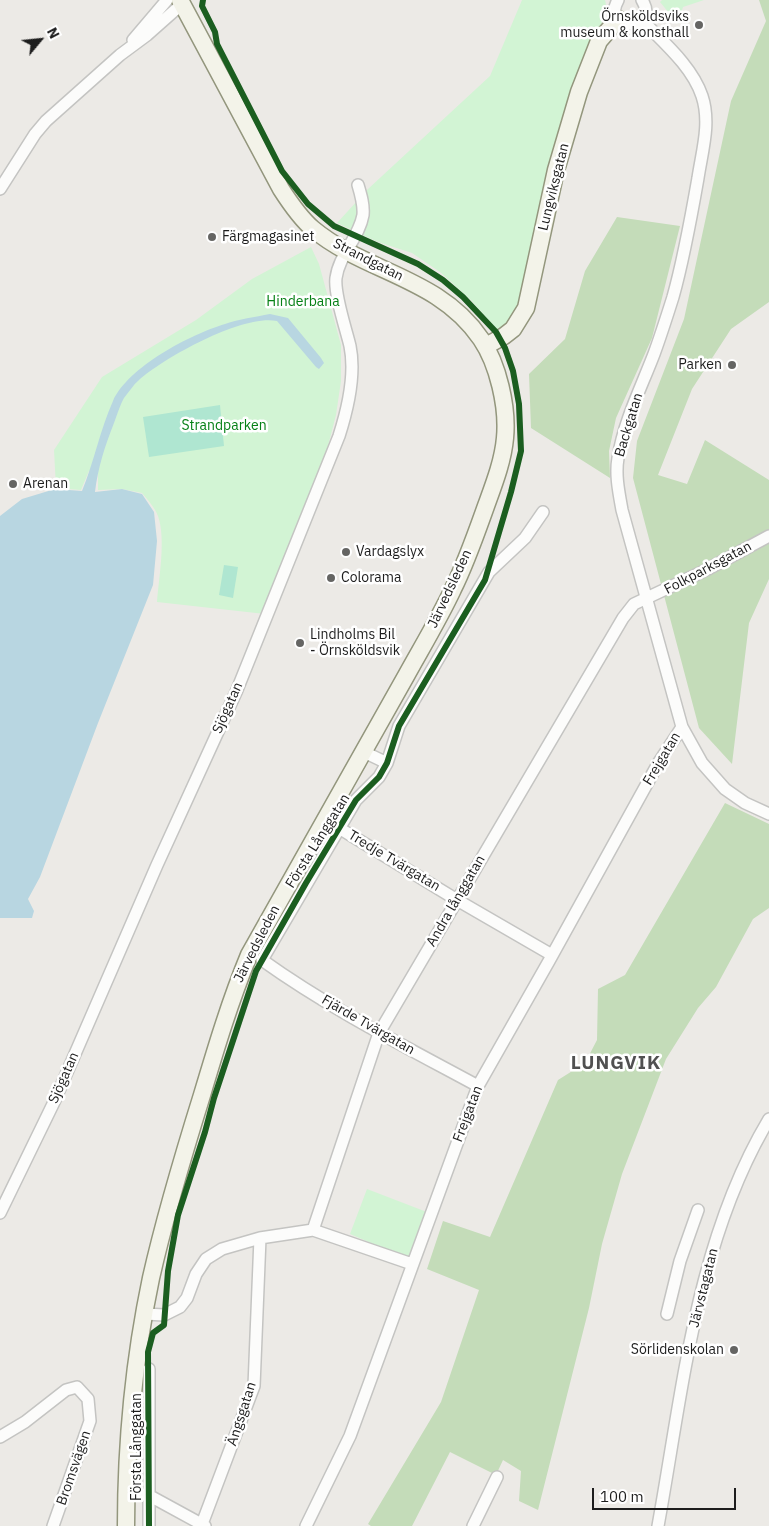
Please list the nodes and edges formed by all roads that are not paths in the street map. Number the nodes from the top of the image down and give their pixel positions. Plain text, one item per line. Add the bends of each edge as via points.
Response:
1 (618, 0) edge
2 (642, 0) edge
3 (179, 1) edge
4 (618, 19) junction
5 (642, 20) junction
6 (358, 185) dead end
7 (0, 189) edge
8 (345, 251) junction
9 (486, 346) junction
10 (543, 512) dead end
11 (769, 536) edge
12 (647, 599) junction
13 (682, 727) junction
14 (364, 752) junction
15 (387, 763) junction
16 (769, 814) edge
17 (339, 828) junction
18 (457, 900) junction
19 (552, 955) junction
20 (262, 960) joint
21 (379, 1033) junction
22 (478, 1086) junction
23 (769, 1119) edge
24 (698, 1210) dead end
25 (0, 1213) edge
26 (313, 1230) junction
27 (260, 1238) junction
28 (412, 1264) junction
29 (145, 1314) junction
30 (667, 1314) dead end
31 (149, 1369) dead end
32 (0, 1437) edge
33 (497, 1477) dead end
34 (126, 1492) junction
35 (150, 1496) junction
36 (204, 1525) edge
37 (54, 1526) edge
38 (126, 1526) edge
39 (149, 1526) edge
40 (306, 1526) edge
41 (473, 1526) edge
42 (658, 1526) edge

1 - 4 street via 615,10
2 - 5 street via 646,11
3 - 7 street via 147,35 46,121
3 - 8 main road, Strandgatan via 281,189 308,224
4 - 5 street via 633,25
4 - 9 main road, Lungviksgatan via 599,41 580,92 556,170 526,308 513,329
5 - 12 street, Backgatan via 694,79 706,111 705,140 673,296 627,420 618,458 617,482 622,510
6 - 8 street, Sjögatan via 363,215
8 - 9 main road, Strandgatan via 441,299
8 - 25 street, Sjögatan via 336,284 352,364 348,405 339,436 237,690 55,1100
9 - 14 main road, Järvedsleden via 497,372 503,403 505,438 497,476 454,588
10 - 15 street, Första Långgatan via 525,538 489,572 400,726
11 - 12 street, Folkparksgatan
12 - 13 street, Backgatan
12 - 18 street, Andra långgatan via 632,606 624,618
13 - 16 street, Backgatan via 702,763 725,789
13 - 19 street, Frejgatan via 659,762
14 - 15 street
14 - 29 main road, Järvedsleden via 249,955 235,988 179,1168
15 - 17 street, Första Långgatan via 379,778 356,800
17 - 18 street, Tredje Tvärgatan
17 - 20 street, Första Långgatan
18 - 19 street, Tredje Tvärgatan
18 - 21 street, Andra långgatan
19 - 22 street, Frejgatan
20 - 21 street, Fjärde Tvärgatan
21 - 22 street, Fjärde Tvärgatan
21 - 26 street, Andra långgatan
22 - 28 street, Frejgatan
23 - 42 street, Järvstagatan via 729,1204 701,1292
24 - 30 street via 680,1261
26 - 27 street
26 - 28 street
27 - 29 street via 222,1249 206,1260 180,1307 164,1315
27 - 36 street, Ängsgatan via 254,1386
28 - 40 street, Frejgatan via 350,1436
29 - 34 main road, Järvedsleden via 132,1399
31 - 35 street, Första Långgatan
32 - 37 street, Bromsvägen via 66,1390 77,1387 88,1399 90,1421
33 - 41 street
34 - 35 street
34 - 38 main road, Järvedsleden
35 - 36 street
35 - 39 street, Första Långgatan

